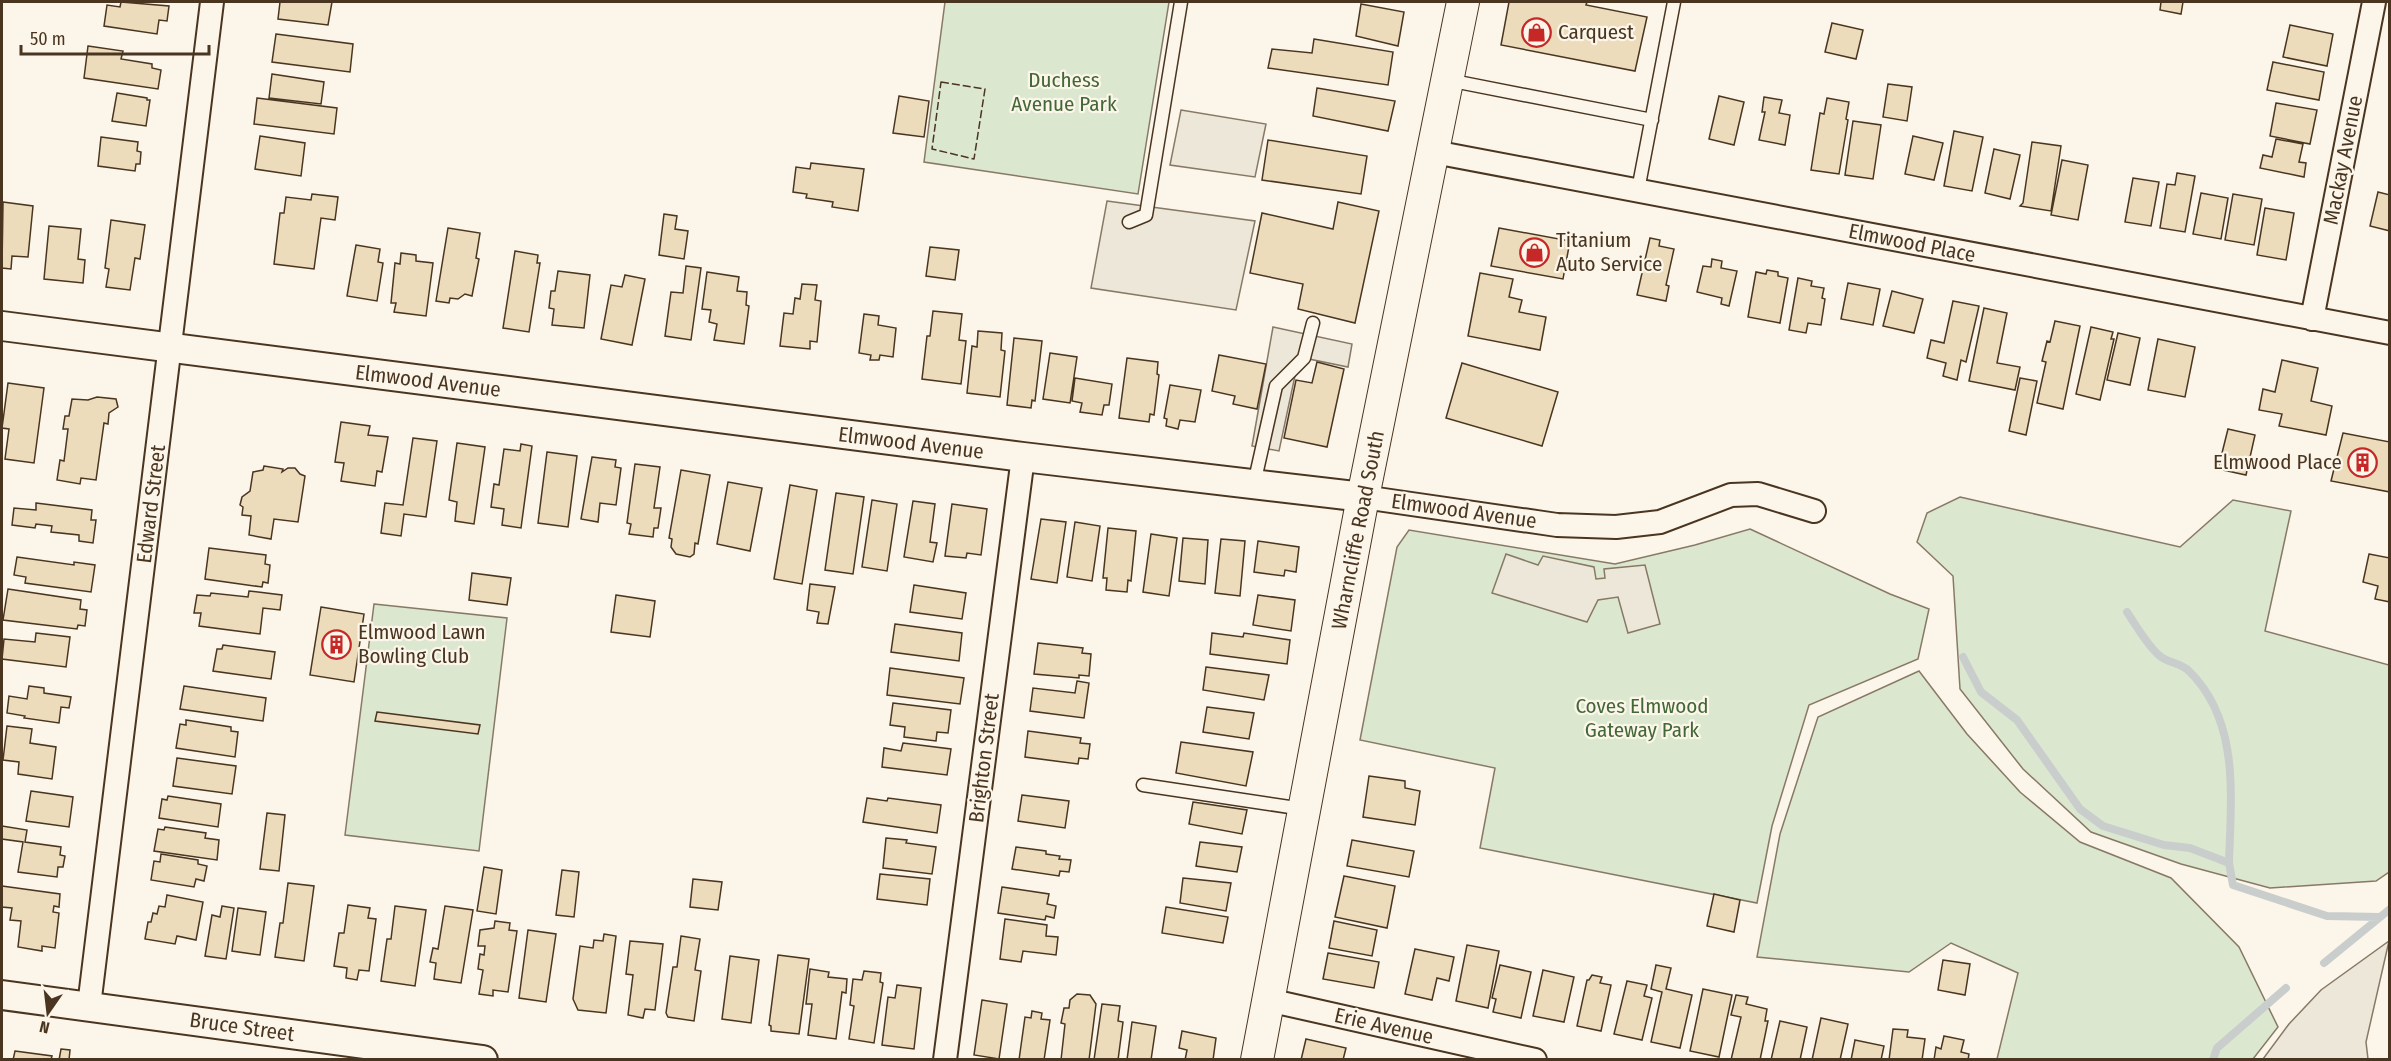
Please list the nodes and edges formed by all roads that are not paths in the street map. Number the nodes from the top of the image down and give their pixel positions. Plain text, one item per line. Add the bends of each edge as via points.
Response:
1 (212, 2) edge
2 (1181, 2) edge
3 (1463, 2) edge
4 (1674, 2) edge
5 (2374, 2) edge
6 (1448, 80) junction
7 (1652, 120) junction
8 (1434, 152) junction
9 (1638, 190) junction
10 (1129, 222) dead end
11 (2312, 320) junction
12 (1313, 323) dead end
13 (2, 326) edge
14 (2390, 333) edge
15 (170, 348) junction
16 (1023, 457) junction
17 (1254, 484) junction
18 (1363, 497) junction
19 (1814, 511) dead end
20 (1143, 785) dead end
21 (1304, 809) junction
22 (2, 995) edge
23 (1268, 1000) junction
24 (89, 1006) junction
25 (483, 1059) edge
26 (945, 1059) edge
27 (1257, 1059) edge
28 (1535, 1059) edge

1 - 15 street, Edward Street
2 - 10 lane via 1146,215
3 - 6 main road, Wharncliffe Road South
4 - 7 lane
5 - 11 street, Mackay Avenue
6 - 7 lane
6 - 8 main road, Wharncliffe Road South
7 - 9 lane
8 - 9 street, Elmwood Place
8 - 18 main road, Wharncliffe Road South
9 - 11 street, Elmwood Place
11 - 14 street, Elmwood Place
12 - 17 lane via 1304,358 1276,386
13 - 15 street, Elmwood Avenue
15 - 16 street, Elmwood Avenue
15 - 24 street, Edward Street
16 - 17 street, Elmwood Avenue
16 - 26 street, Brighton Street
17 - 18 street, Elmwood Avenue
18 - 19 street, Elmwood Avenue via 1557,525 1616,527 1660,522 1731,495 1758,494
18 - 21 main road, Wharncliffe Road South
20 - 21 lane
21 - 23 main road, Wharncliffe Road South
22 - 24 street, Bruce Street
23 - 27 main road, Wharncliffe Road South
23 - 28 street, Erie Avenue
24 - 25 street, Bruce Street

